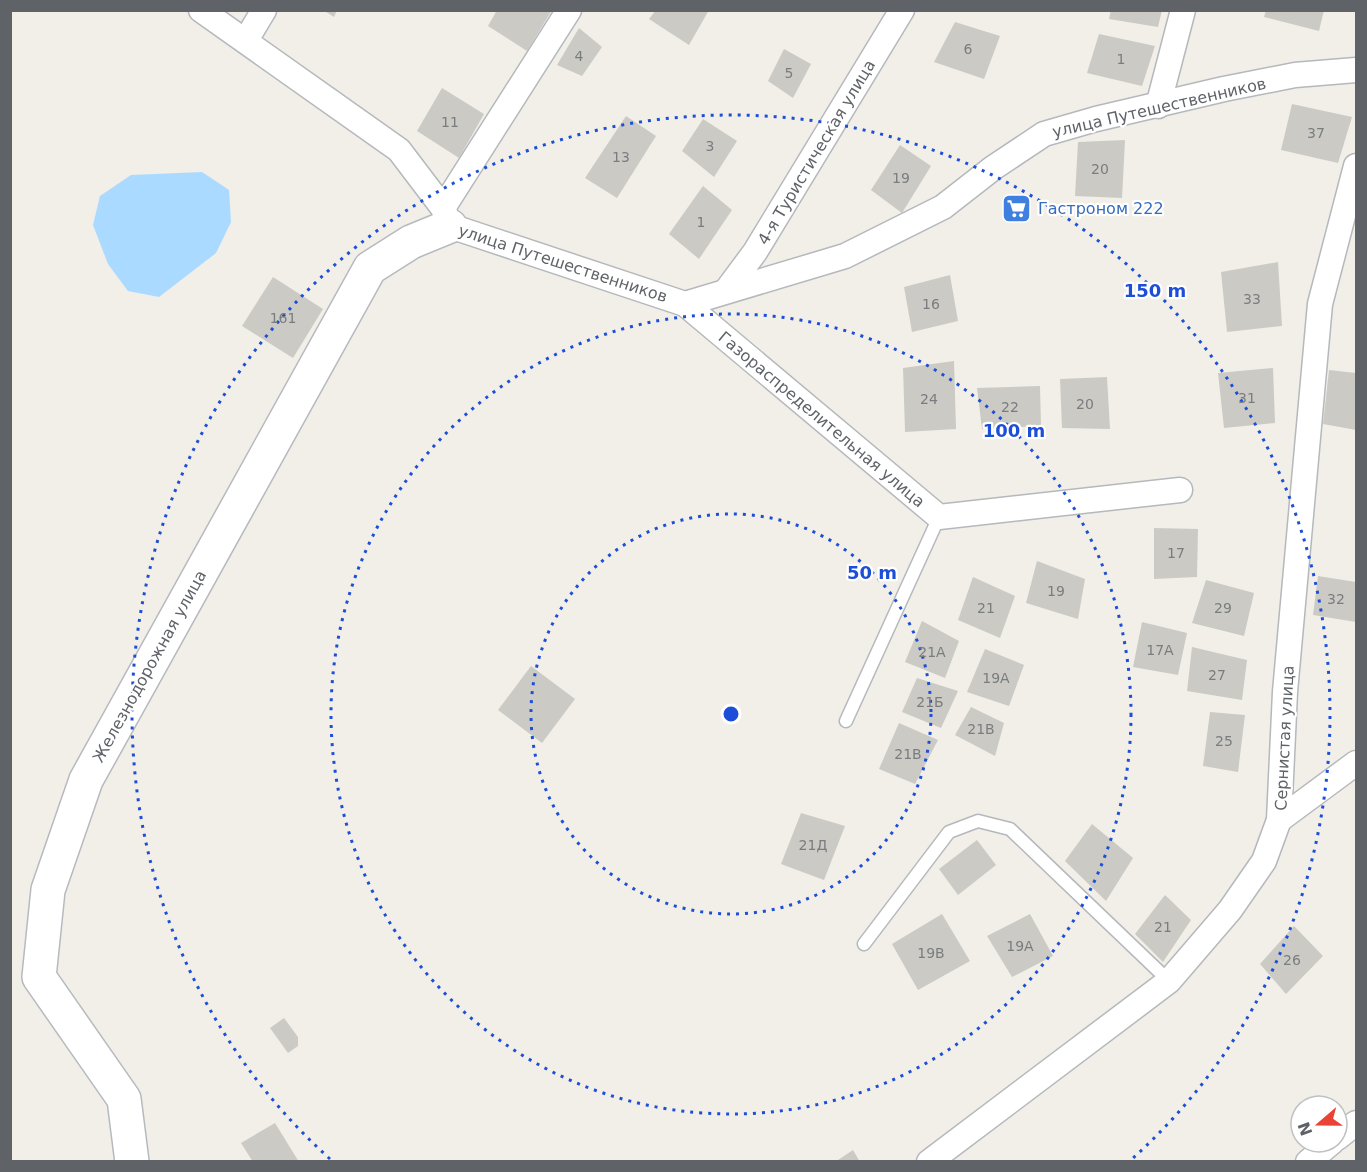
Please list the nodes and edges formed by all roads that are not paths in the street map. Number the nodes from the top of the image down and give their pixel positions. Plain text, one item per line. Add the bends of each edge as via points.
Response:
1 (201, 10) edge
2 (264, 10) edge
3 (569, 10) edge
4 (902, 10) edge
5 (1184, 10) edge
6 (246, 40) junction
7 (1356, 70) edge
8 (1158, 106) junction
9 (1356, 166) edge
10 (447, 217) junction
11 (726, 291) junction
12 (686, 304) junction
13 (1180, 490) dead end
14 (939, 518) junction
15 (846, 721) dead end
16 (1356, 763) edge
17 (1279, 820) junction
18 (864, 944) dead end
19 (1169, 981) junction
20 (132, 1161) edge
21 (929, 1161) edge

1 - 6 street, улица Путешественников
2 - 6 street
3 - 10 street
4 - 11 street, 4-я Туристическая улица via 755,252
5 - 8 street
6 - 10 street, улица Путешественников via 399,150
7 - 8 street, улица Путешественников via 1294,75
8 - 11 street, улица Путешественников via 1044,134 943,207 845,256
9 - 17 street, Сернистая улица via 1320,304 1286,692
10 - 12 street, улица Путешественников
10 - 20 street, Железнодорожная улица via 370,268 86,780 48,890 39,977 124,1099
11 - 12 street, улица Путешественников
12 - 14 street, Газораспределительная улица
13 - 14 street, Газораспределительная улица
14 - 15 lane
16 - 17 street
17 - 19 street, Сернистая улица via 1264,861 1230,910
18 - 19 lane via 949,832 978,821 1010,829
19 - 21 street, Сернистая улица

